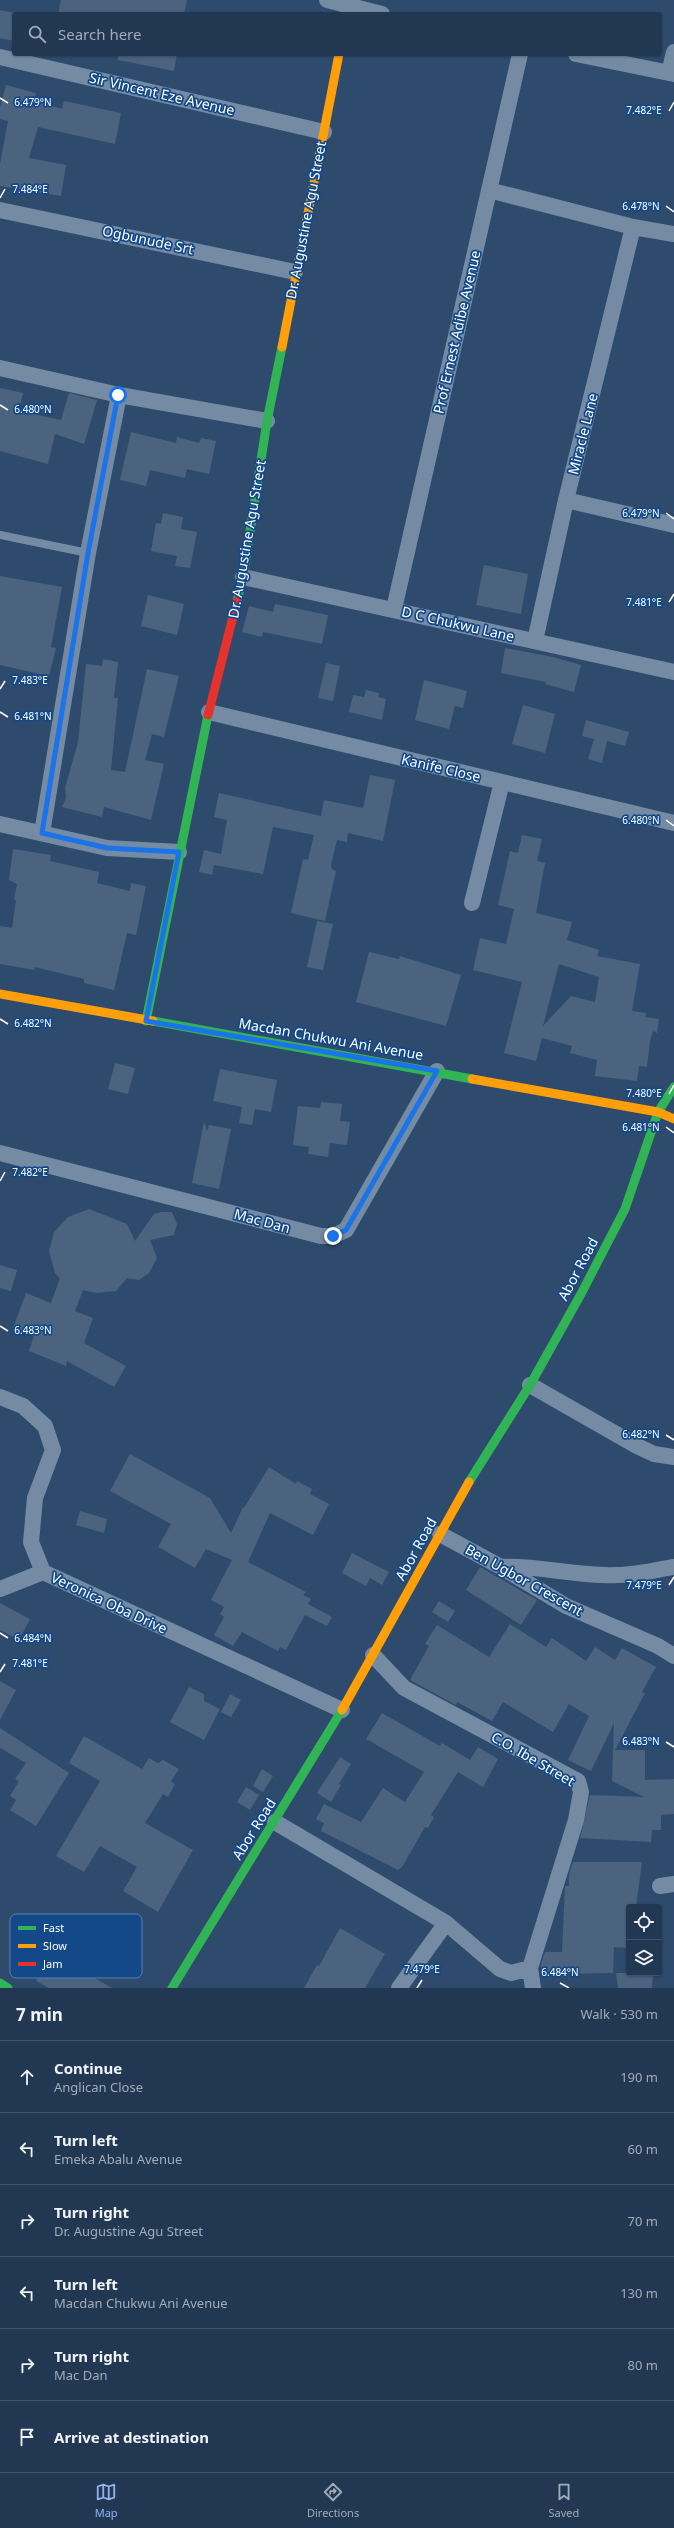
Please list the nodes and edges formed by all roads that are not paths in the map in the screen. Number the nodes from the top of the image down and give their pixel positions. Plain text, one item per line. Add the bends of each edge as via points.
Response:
1 (327, 0) edge
2 (346, 10) edge
3 (364, 12) edge
4 (674, 52) edge
5 (339, 56) edge
6 (520, 56) edge
7 (586, 56) edge
8 (0, 57) edge
9 (672, 74) edge
10 (324, 132) junction
11 (489, 190) junction
12 (0, 210) edge
13 (633, 227) junction
14 (674, 234) edge
15 (295, 272) junction
16 (0, 368) edge
17 (118, 395) junction
18 (267, 421) junction
19 (566, 500) junction
20 (674, 524) edge
21 (0, 535) edge
22 (88, 553) junction
23 (243, 576) junction
24 (394, 609) junction
25 (535, 641) junction
26 (674, 672) edge
27 (209, 712) junction
28 (502, 782) junction
29 (674, 823) edge
30 (0, 824) edge
31 (42, 833) junction
32 (179, 852) junction
33 (472, 903) dead end
34 (0, 994) edge
35 (146, 1021) junction
36 (437, 1071) junction
37 (674, 1087) edge
38 (658, 1112) junction
39 (674, 1118) edge
40 (0, 1153) edge
41 (530, 1385) junction
42 (0, 1397) edge
43 (674, 1457) edge
44 (440, 1534) junction
45 (501, 1566) junction
46 (674, 1567) edge
47 (43, 1572) junction
48 (0, 1589) edge
49 (373, 1655) junction
50 (674, 1656) edge
51 (342, 1710) junction
52 (275, 1822) junction
53 (446, 1923) junction
54 (530, 1968) junction
55 (0, 1983) edge
56 (8, 1988) edge
57 (172, 1988) edge
58 (398, 1988) edge
59 (533, 1988) edge

1 - 2 street
2 - 3 street
4 - 9 street
5 - 10 street, Dr. Augustine Agu Street
6 - 11 street, Prof Ernest Adibe Avenue
7 - 9 street
8 - 10 street, Sir Vincent Eze Avenue
10 - 15 street, Dr. Augustine Agu Street
11 - 13 street
11 - 24 street, Prof Ernest Adibe Avenue
12 - 15 street, Ogbunude Srt
13 - 14 street
13 - 19 street, Miracle Lane
15 - 18 street, Dr. Augustine Agu Street
16 - 17 street
17 - 18 street
17 - 22 street
18 - 23 street, Dr. Augustine Agu Street
19 - 20 street
19 - 25 street, Miracle Lane
21 - 22 lane
22 - 31 street
23 - 24 street, D C Chukwu Lane
23 - 27 street, Dr. Augustine Agu Street
24 - 25 street, D C Chukwu Lane
25 - 26 street, D C Chukwu Lane
27 - 28 street, Kanife Close
27 - 32 street, Dr. Augustine Agu Street
28 - 29 street, Kanife Close
28 - 33 street
30 - 31 street
31 - 32 street via 107,848
32 - 35 street, Dr. Augustine Agu Street
34 - 35 street, Macdan Chukwu Ani Avenue
35 - 36 street, Macdan Chukwu Ani Avenue
36 - 38 street, Macdan Chukwu Ani Avenue
36 - 40 street, Mac Dan via 346,1230 333,1236 321,1236
37 - 38 street, Abor Road
38 - 39 street, Macdan Chukwu Ani Avenue
38 - 41 street, Abor Road via 625,1209
41 - 43 street via 637,1446 654,1454
41 - 44 street, Abor Road
42 - 47 street, Veronica Oba Drive via 23,1406 45,1426 53,1450 35,1498 32,1542
44 - 45 street, Ben Ugbor Crescent
44 - 49 street, Abor Road
45 - 46 street via 617,1576
45 - 50 street, Ben Ugbor Crescent via 566,1606 658,1646
47 - 48 street
47 - 51 street, Veronica Oba Drive
49 - 51 street, Abor Road
49 - 54 street, C.O. Ibe Street via 404,1688 578,1781 581,1792 576,1820
51 - 52 street, Abor Road
52 - 53 street
52 - 57 street, Abor Road
53 - 54 street via 500,1969 511,1973
53 - 58 street
54 - 59 street, C.O. Ibe Street
55 - 56 street

